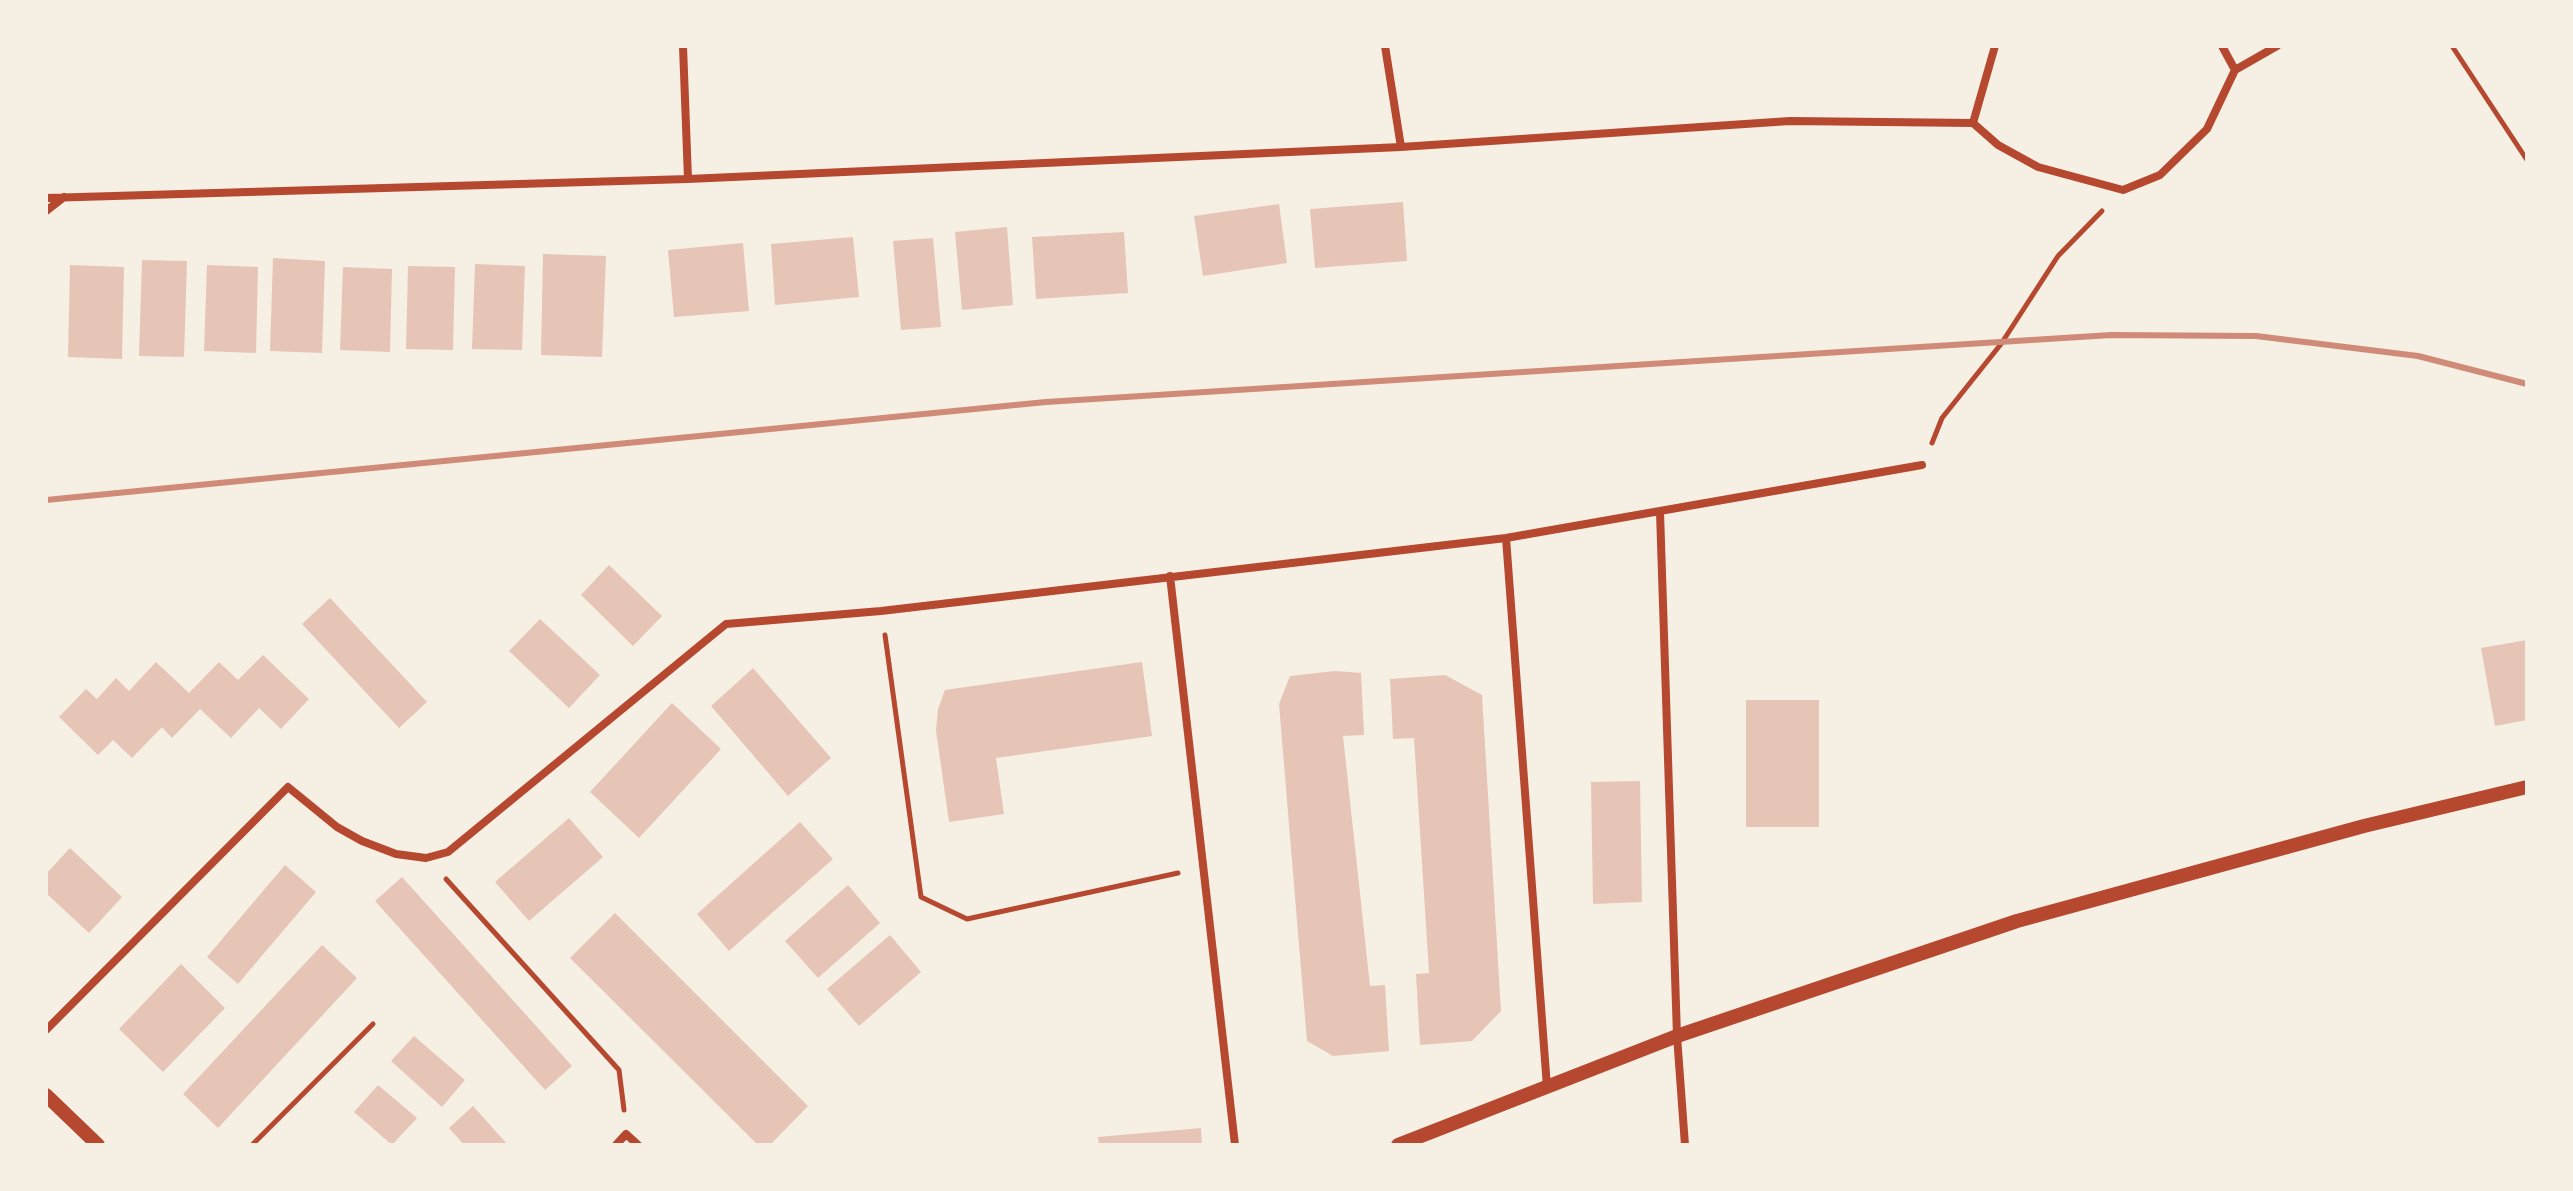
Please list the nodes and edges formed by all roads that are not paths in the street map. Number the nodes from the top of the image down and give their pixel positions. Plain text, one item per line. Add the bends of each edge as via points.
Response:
1 (683, 46) edge
2 (1385, 46) edge
3 (1995, 46) edge
4 (2222, 46) edge
5 (2277, 46) edge
6 (2235, 70) junction
7 (1973, 123) junction
8 (1401, 147) junction
9 (688, 179) junction
10 (65, 197) junction
11 (46, 198) edge
12 (46, 211) edge
13 (1922, 465) road end
14 (1660, 512) junction
15 (1506, 538) junction
16 (1170, 576) junction
17 (2527, 787) edge
18 (46, 1030) edge
19 (1677, 1036) junction
20 (1547, 1087) junction
21 (46, 1095) edge
22 (98, 1145) edge
23 (616, 1145) edge
24 (638, 1145) edge
25 (1235, 1145) edge
26 (1398, 1145) edge
27 (1685, 1145) edge

1 - 9 street
2 - 8 street
3 - 7 street
4 - 6 street
5 - 6 street
6 - 7 street via 2207,129 2160,175 2123,190 2038,167 1998,145
7 - 8 street via 1790,121
8 - 9 street
9 - 10 street
10 - 11 street
10 - 12 street
13 - 14 street
14 - 15 street
14 - 19 street
15 - 16 street
15 - 20 street
16 - 18 street via 726,624 468,839 426,858 362,841 288,787
16 - 25 street
17 - 19 street via 2017,921
19 - 20 street
19 - 27 street
20 - 26 street
21 - 22 street
23 - 24 street via 626,1134

